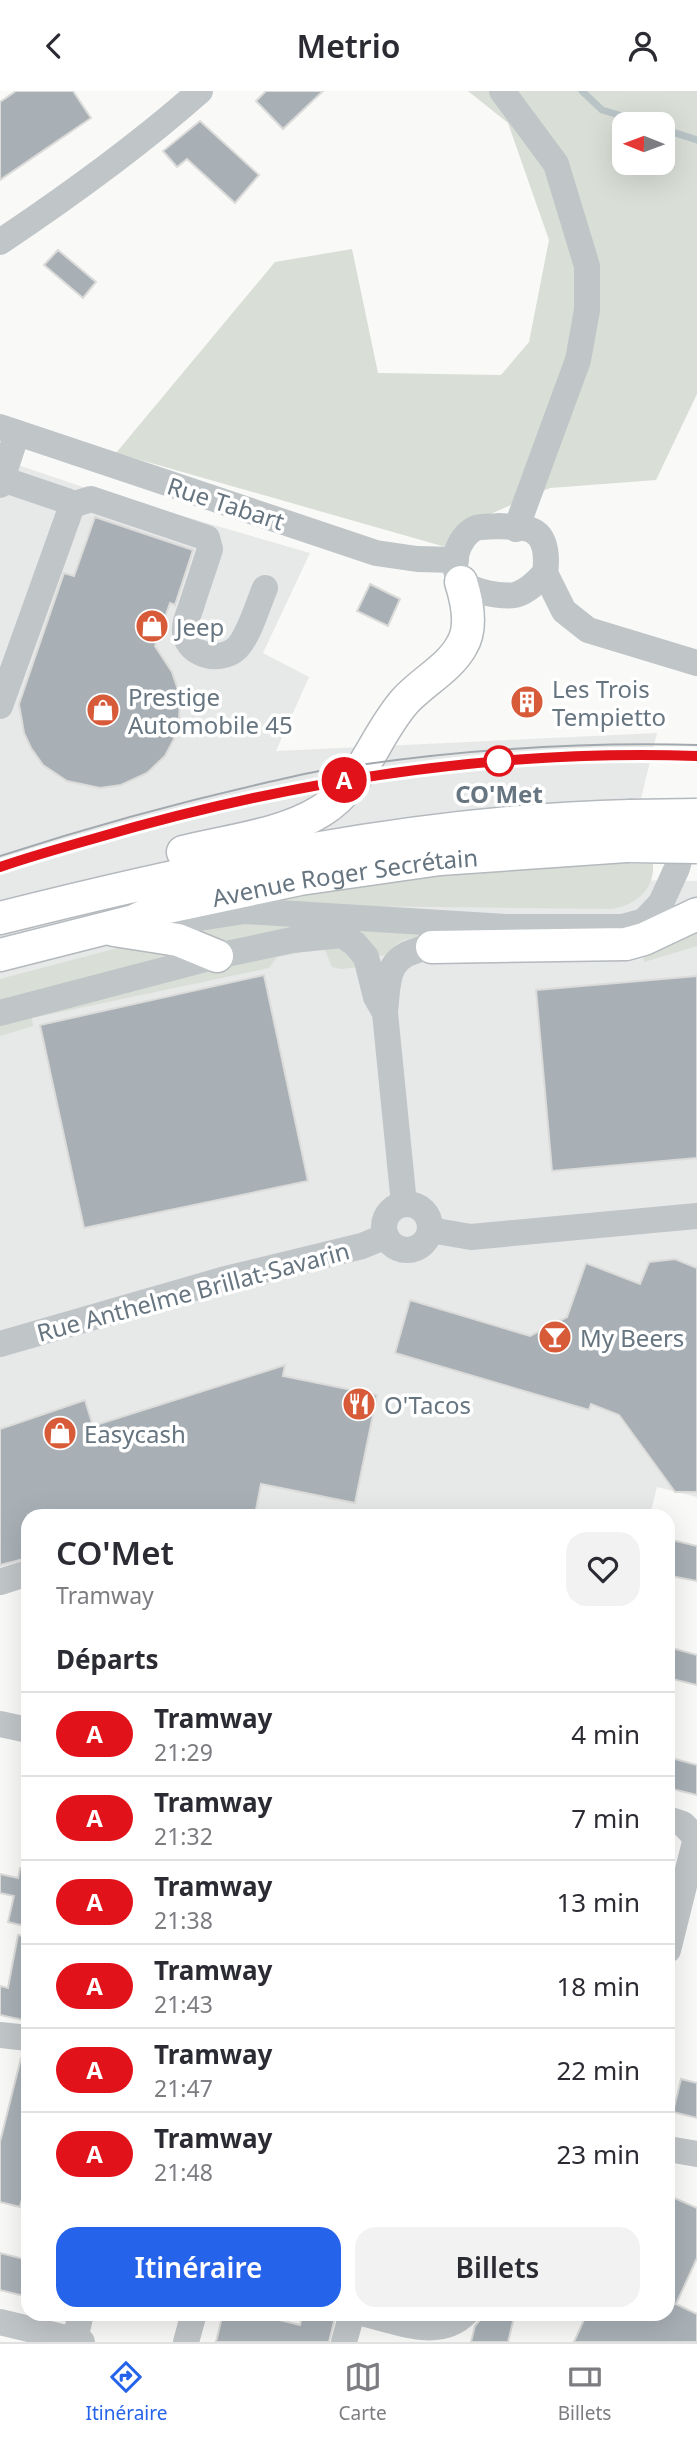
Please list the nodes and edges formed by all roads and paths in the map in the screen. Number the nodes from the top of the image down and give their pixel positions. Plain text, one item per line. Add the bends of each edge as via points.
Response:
1 (200, 91) edge
2 (502, 91) edge
3 (2, 237) edge
4 (9, 430) edge
5 (1, 482) edge
6 (69, 506) junction
7 (516, 529) junction
8 (458, 571) junction
9 (545, 573) junction
10 (265, 588) dead end
11 (697, 663) edge
12 (0, 706) edge
13 (697, 802) edge
14 (697, 815) edge
15 (628, 831) junction
16 (687, 857) edge
17 (0, 907) edge
18 (697, 914) edge
19 (0, 918) edge
20 (134, 921) junction
21 (103, 929) junction
22 (440, 936) junction
23 (0, 955) edge
24 (217, 955) junction
25 (0, 1013) edge
26 (384, 1013) junction
27 (404, 1204) junction
28 (697, 1216) edge
29 (430, 1230) junction
30 (386, 1235) junction
31 (0, 1344) edge
32 (21, 1575) edge
33 (0, 1582) edge
34 (0, 1724) edge
35 (21, 1728) edge
36 (675, 1821) edge
37 (697, 1838) edge
38 (675, 1923) edge
39 (0, 2035) edge
40 (21, 2037) edge
41 (675, 2150) edge
42 (697, 2154) edge
43 (80, 2321) edge
44 (192, 2321) edge
45 (350, 2321) edge
46 (396, 2321) edge
47 (457, 2321) edge
48 (0, 2322) edge
49 (78, 2341) edge
50 (186, 2342) edge
51 (344, 2342) edge

1 - 3 street via 75,193
2 - 7 street via 556,164 587,266 587,310 579,360
4 - 5 street
4 - 8 street, Rue Tabart via 376,553
5 - 6 street via 67,501
6 - 10 street via 91,499 207,538 210,549 185,627 187,643 196,652 209,656 236,649
6 - 12 street
7 - 8 street via 478,527 466,534 459,546
7 - 9 street via 533,531 542,541
8 - 9 street via 477,592 514,595
8 - 17 main road via 468,617 463,644 406,700 359,774 323,810 292,825 108,871
9 - 11 street via 564,611 588,630
13 - 16 street
14 - 15 main road, Avenue Roger Secrétain, bridge
15 - 16 main road, Avenue Roger Secrétain, bridge
15 - 19 main road, Avenue Roger Secrétain via 593,817 324,846 180,874
15 - 20 main road, Avenue Roger Secrétain via 300,879 158,909
16 - 22 street via 661,903 636,925 506,927
18 - 22 main road via 626,944
20 - 21 main road, Avenue Roger Secrétain
20 - 22 street via 173,922 245,911
21 - 23 main road, Avenue Roger Secrétain
21 - 24 main road via 178,940
22 - 26 street via 393,966
24 - 25 street
24 - 26 street via 342,935 366,957
26 - 27 street
27 - 29 street via 424,1210
27 - 30 street via 387,1215
28 - 29 street via 471,1237
29 - 30 street via 420,1247 408,1250 394,1246
30 - 31 street, Rue Anthelme Brillat-Savarin via 362,1246 222,1280
32 - 33 street
34 - 35 street
36 - 37 street
37 - 38 street
39 - 40 street
41 - 42 street
43 - 49 street
44 - 50 street
45 - 51 street
46 - 47 street via 430,2329
48 - 49 street

